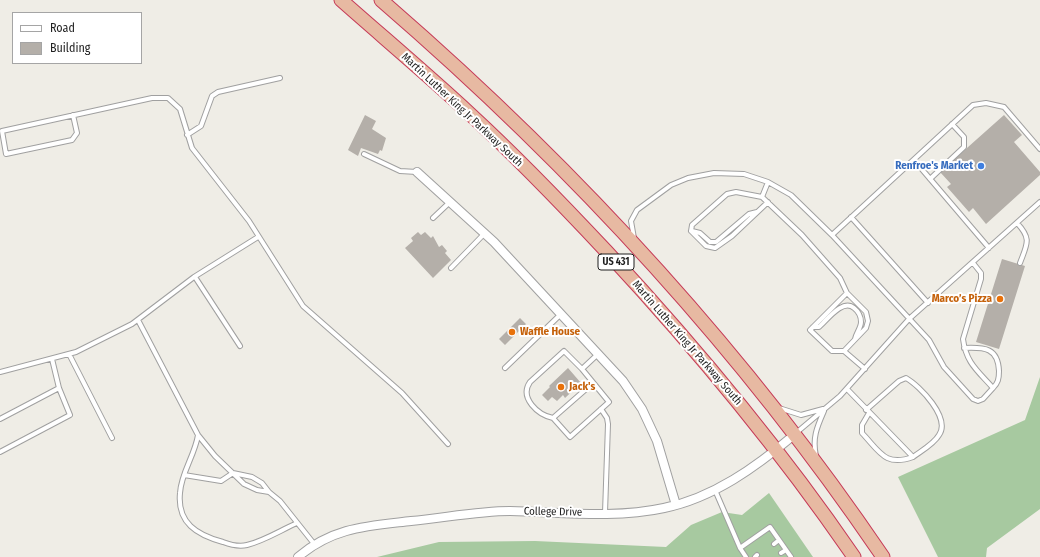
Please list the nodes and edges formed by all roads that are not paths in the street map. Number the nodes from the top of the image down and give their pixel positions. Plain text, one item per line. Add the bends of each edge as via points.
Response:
1 (341, 0) edge
2 (382, 0) edge
3 (280, 78) dead end
4 (73, 115) junction
5 (952, 124) junction
6 (187, 135) junction
7 (1040, 149) edge
8 (364, 154) dead end
9 (914, 160) junction
10 (417, 172) joint
11 (930, 179) junction
12 (768, 182) junction
13 (762, 197) junction
14 (451, 201) junction
15 (768, 202) junction
16 (1040, 202) edge
17 (851, 217) junction
18 (433, 218) dead end
19 (1017, 223) junction
20 (485, 233) junction
21 (832, 235) junction
22 (258, 237) junction
23 (636, 246) junction
24 (989, 248) junction
25 (973, 263) junction
26 (1020, 263) dead end
27 (451, 268) dead end
28 (195, 277) junction
29 (847, 293) junction
30 (928, 303) junction
31 (562, 314) junction
32 (909, 319) junction
33 (138, 320) junction
34 (813, 327) junction
35 (855, 340) junction
36 (240, 346) dead end
37 (964, 348) junction
38 (844, 351) junction
39 (69, 354) junction
40 (598, 354) junction
41 (52, 359) junction
42 (505, 368) dead end
43 (582, 369) junction
44 (865, 369) junction
45 (0, 372) edge
46 (594, 383) junction
47 (59, 388) junction
48 (993, 388) junction
49 (847, 389) junction
50 (770, 405) junction
51 (601, 409) junction
52 (825, 409) junction
53 (867, 411) junction
54 (553, 418) junction
55 (0, 419) edge
56 (198, 435) junction
57 (794, 435) junction
58 (874, 435) dead end
59 (112, 438) dead end
60 (868, 439) junction
61 (896, 441) junction
62 (879, 442) dead end
63 (448, 444) dead end
64 (892, 444) dead end
65 (874, 446) junction
66 (886, 449) dead end
67 (776, 450) junction
68 (0, 452) edge
69 (882, 453) junction
70 (913, 457) junction
71 (820, 469) junction
72 (234, 473) junction
73 (184, 475) junction
74 (715, 490) junction
75 (269, 492) junction
76 (676, 505) junction
77 (605, 513) junction
78 (297, 523) junction
79 (779, 540) junction
80 (774, 544) dead end
81 (315, 545) junction
82 (740, 548) junction
83 (786, 550) junction
84 (781, 553) dead end
85 (298, 557) edge
86 (746, 557) edge
87 (791, 557) edge
88 (854, 557) edge
89 (883, 557) edge

1 - 67 highway, Martin Luther King Jr Parkway South / US 431 via 471,115 568,211 641,289 723,383
2 - 23 highway, US 431 via 558,163
3 - 6 lane via 218,92 212,96 202,126
4 - 4 lane via 77,133 72,140 6,154 2,131
4 - 6 lane via 164,97 180,109
5 - 7 lane via 973,105 999,105 1004,107
5 - 9 lane
5 - 11 lane via 964,137 964,147
6 - 22 lane via 192,148
8 - 10 lane via 400,171
9 - 11 lane
9 - 17 lane
10 - 14 street
11 - 24 lane
12 - 13 lane
12 - 21 lane via 791,195
12 - 23 lane via 744,174 714,173 688,178 671,185 636,210 631,221
13 - 15 lane
13 - 15 lane via 736,192 727,194 692,225 691,231 700,233 710,242 716,242 749,214 758,211
14 - 18 lane
14 - 20 street
15 - 29 lane via 840,278
16 - 19 lane
17 - 21 lane
17 - 30 lane
19 - 24 lane
19 - 26 lane via 1027,236
20 - 27 lane
20 - 31 street
21 - 32 lane
22 - 28 lane
22 - 63 lane via 303,306 402,393
23 - 50 highway, US 431 via 720,342
24 - 25 lane
25 - 30 lane
25 - 37 lane via 981,272 981,279 963,338
28 - 33 lane
28 - 36 lane
29 - 34 lane
29 - 35 lane via 866,312 868,321 866,328
30 - 32 lane
31 - 40 street
31 - 42 lane
32 - 44 lane
32 - 48 lane via 929,340 944,368 973,400 983,399
33 - 39 lane
33 - 56 lane
34 - 35 lane via 819,327 845,305 851,305 858,311 861,324
34 - 38 lane via 810,330 832,351
35 - 38 lane
37 - 48 lane via 967,359
37 - 48 lane via 975,348 996,355 999,379
38 - 44 lane
39 - 41 lane
39 - 59 lane
40 - 43 lane
40 - 76 street via 623,382 642,409 657,441
41 - 45 lane
41 - 47 lane
43 - 46 lane
43 - 54 lane via 564,351 528,384 528,400 539,413
44 - 49 lane
46 - 51 lane via 609,402
46 - 54 lane
47 - 55 lane
47 - 68 lane via 70,415
49 - 52 lane
49 - 53 lane
50 - 52 lane via 801,415
50 - 57 highway, US 431
51 - 54 lane via 570,437
51 - 77 lane via 608,424
52 - 57 lane
52 - 71 lane via 815,433 814,446
53 - 60 lane via 862,433
53 - 61 lane
53 - 70 lane via 899,381 906,378 913,382 929,399 941,419 942,426 939,435
56 - 72 lane via 215,456
56 - 73 lane
57 - 67 street, College Drive
57 - 71 highway, US 431
58 - 60 lane
60 - 65 lane
61 - 64 lane
61 - 70 lane
62 - 65 lane
65 - 69 lane
66 - 69 lane
67 - 74 street, College Drive via 731,482
67 - 88 highway, Martin Luther King Jr Parkway South / US 431
69 - 70 lane via 888,460 900,462
71 - 89 highway, US 431
72 - 73 lane via 221,481
72 - 75 lane via 244,484
72 - 75 lane via 252,477 262,483
73 - 78 lane via 180,491 181,510 187,523 205,538 235,546 246,545
74 - 76 street, College Drive
74 - 82 lane
75 - 78 lane via 280,501
76 - 77 street, College Drive via 645,512
77 - 81 street, College Drive via 508,511 384,524 344,530
78 - 81 lane
79 - 80 lane
79 - 82 lane via 770,527
79 - 83 lane
81 - 85 street, College Drive
82 - 86 lane
83 - 84 lane
83 - 87 lane

